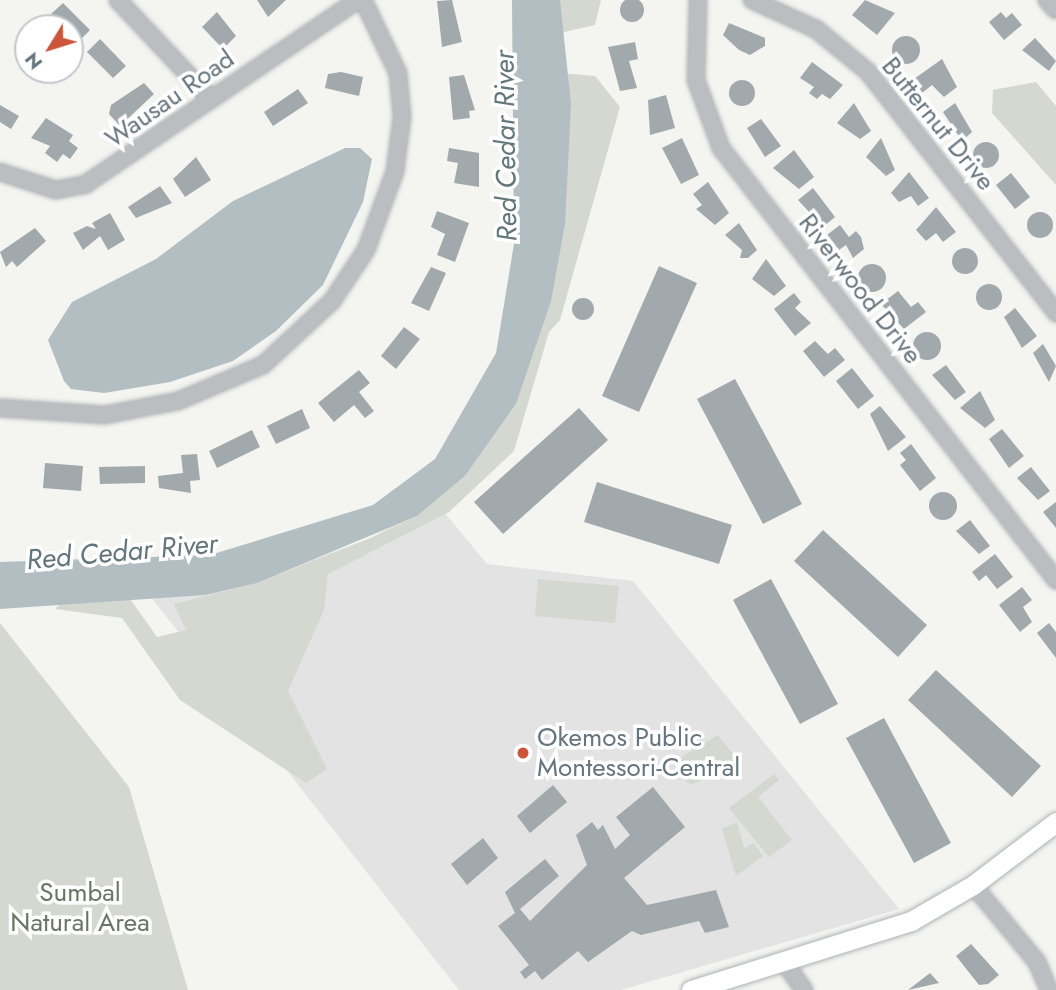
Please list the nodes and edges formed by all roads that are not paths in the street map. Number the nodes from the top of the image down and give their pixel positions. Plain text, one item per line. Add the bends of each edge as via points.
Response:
1 (118, 0) edge
2 (360, 0) edge
3 (698, 0) edge
4 (752, 0) edge
5 (1047, 0) edge
6 (1056, 10) edge
7 (211, 99) junction
8 (3, 179) edge
9 (1056, 313) edge
10 (0, 408) edge
11 (1056, 580) edge
12 (1056, 822) edge
13 (973, 885) junction
14 (786, 965) junction
15 (691, 990) edge
16 (804, 990) edge
17 (1049, 990) edge

1 - 7 street
2 - 7 street, Wausau Road
2 - 10 street via 398,73 402,117 395,171 366,250 332,301 263,365 178,401 105,415
3 - 11 street, Riverwood Drive via 696,80 721,148
4 - 9 street, Butternut Drive via 816,29 868,72
5 - 6 street
7 - 8 street, Wausau Road via 86,184 56,190
12 - 13 main road
13 - 14 main road via 894,929
13 - 17 street via 1037,962
14 - 15 main road
14 - 16 street

